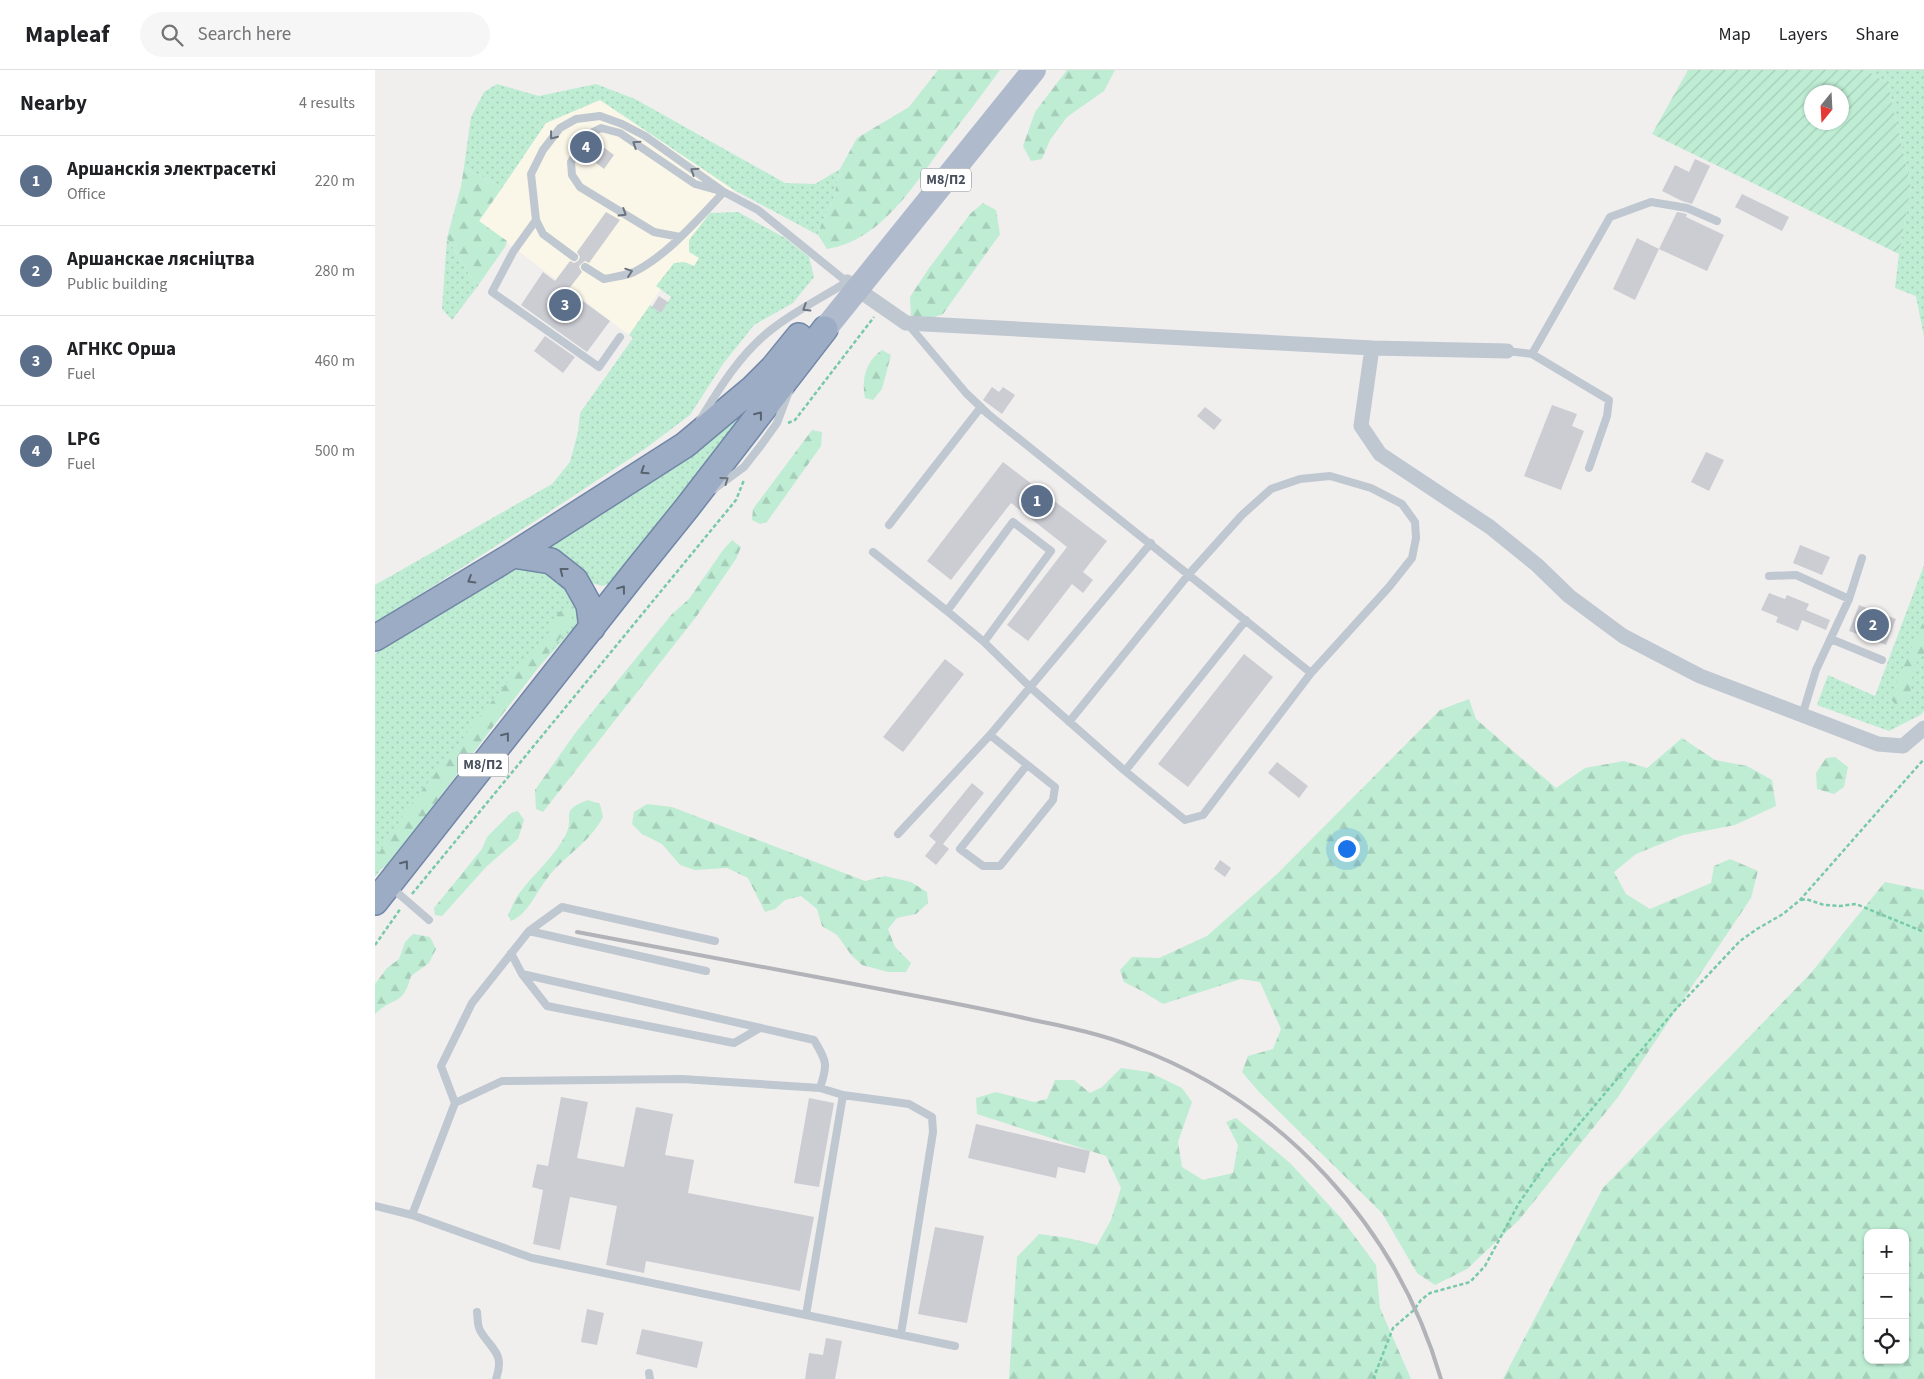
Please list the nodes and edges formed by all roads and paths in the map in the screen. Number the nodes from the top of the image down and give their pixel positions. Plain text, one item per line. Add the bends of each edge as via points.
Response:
1 (1022, 70) edge
2 (1034, 70) edge
3 (724, 192) junction
4 (536, 220) junction
5 (1717, 221) dead end
6 (680, 236) junction
7 (574, 257) dead end
8 (585, 267) dead end
9 (853, 286) junction
10 (883, 306) junction
11 (906, 322) junction
12 (819, 324) junction
13 (619, 337) dead end
14 (1372, 348) junction
15 (1507, 351) joint
16 (1532, 354) junction
17 (981, 407) junction
18 (781, 426) dead end
19 (685, 445) junction
20 (1589, 468) dead end
21 (745, 478) dead end
22 (889, 525) dead end
23 (1151, 543) junction
24 (873, 552) dead end
25 (513, 555) junction
26 (1862, 558) dead end
27 (1189, 574) junction
28 (1769, 576) dead end
29 (1849, 598) junction
30 (947, 611) junction
31 (1246, 620) junction
32 (592, 628) junction
33 (375, 638) edge
34 (1831, 639) junction
35 (983, 642) junction
36 (1881, 660) dead end
37 (1311, 673) junction
38 (1029, 687) junction
39 (1802, 716) junction
40 (1069, 722) junction
41 (1924, 728) edge
42 (989, 735) junction
43 (1924, 759) edge
44 (1027, 765) junction
45 (1125, 771) junction
46 (898, 834) dead end
47 (382, 893) edge
48 (1799, 900) junction
49 (407, 901) junction
50 (429, 920) dead end
51 (529, 931) junction
52 (1924, 932) edge
53 (715, 941) dead end
54 (375, 945) edge
55 (511, 953) junction
56 (706, 971) dead end
57 (522, 974) junction
58 (760, 1028) junction
59 (819, 1088) junction
60 (843, 1095) junction
61 (455, 1103) junction
62 (375, 1206) edge
63 (412, 1215) junction
64 (477, 1312) dead end
65 (806, 1316) junction
66 (901, 1334) junction
67 (955, 1346) dead end
68 (1373, 1378) edge
69 (496, 1379) edge

1 - 9 main road, М8/П2
2 - 9 main road, М8/П2
3 -> 4 lane via 645,136 600,116 575,120 560,128 543,150 531,174
3 - 6 lane
3 -> 6 lane via 695,184 620,133 601,128 589,136 571,162 572,175 580,187 654,232
3 - 9 lane via 758,210
4 - 7 lane via 543,234
4 - 13 lane via 513,252 492,292 599,367
5 - 16 lane via 1687,208 1651,202 1610,217
8 -> 6 lane via 603,279 633,272
9 - 10 street
9 - 12 main road, М8/П2
9 -> 19 lane via 772,329 725,380
10 - 11 street
10 - 18 path via 795,420
11 - 14 street
11 - 17 lane via 965,393
12 - 19 highway, М8/П2 via 753,388
32 -> 12 highway, М8/П2 via 799,363
14 - 15 street
14 - 39 street via 1361,426 1380,454 1490,527 1569,596 1623,636 1700,676
15 - 16 lane
16 - 20 lane via 1609,400 1607,416
17 - 22 lane
17 - 23 lane
19 -> 25 highway, М8/П2
21 - 49 path via 736,500
23 - 27 lane
23 - 38 lane
24 - 30 lane
32 -> 25 highway via 589,605 575,580 551,561
25 -> 33 highway, М8/П2
26 - 29 lane
27 - 31 lane
27 - 37 lane via 1242,515 1271,489 1300,478 1330,476 1371,488 1402,504 1415,522 1412,558
27 - 40 lane
28 - 29 lane via 1796,575
29 - 34 lane
30 - 35 lane
30 - 35 lane via 1013,522 1051,551
31 - 37 lane
31 - 45 lane
47 -> 32 highway, М8/П2
34 - 36 lane
34 - 39 lane
35 - 38 lane
37 - 45 lane via 1203,815 1185,820
38 - 40 lane
38 - 42 lane
39 - 41 street via 1878,744 1903,746
40 - 45 lane
42 - 44 lane
42 - 46 lane
43 - 48 path
44 - 44 lane via 1055,787 1053,800 1000,866 983,866 960,849
47 - 49 lane
48 - 52 path via 1824,905 1856,904
48 - 68 path via 1740,941 1675,1010 1549,1160 1519,1203 1485,1266 1471,1282 1430,1293 1393,1328
49 - 50 lane
49 - 54 path
51 - 53 lane via 562,907
51 - 55 lane
51 - 56 lane
55 - 57 lane
55 - 61 lane via 471,1003 441,1066
57 - 58 lane
57 - 58 lane via 547,1006 734,1042
58 - 59 lane via 814,1040 825,1058 825,1072
59 - 60 lane
59 - 61 lane via 682,1079 502,1081
60 - 65 lane
60 - 66 lane via 909,1104 931,1117 933,1132
61 - 63 lane
62 - 63 lane
63 - 65 lane via 532,1258
64 - 69 lane via 479,1330 497,1351 499,1370
65 - 66 lane
66 - 67 lane

